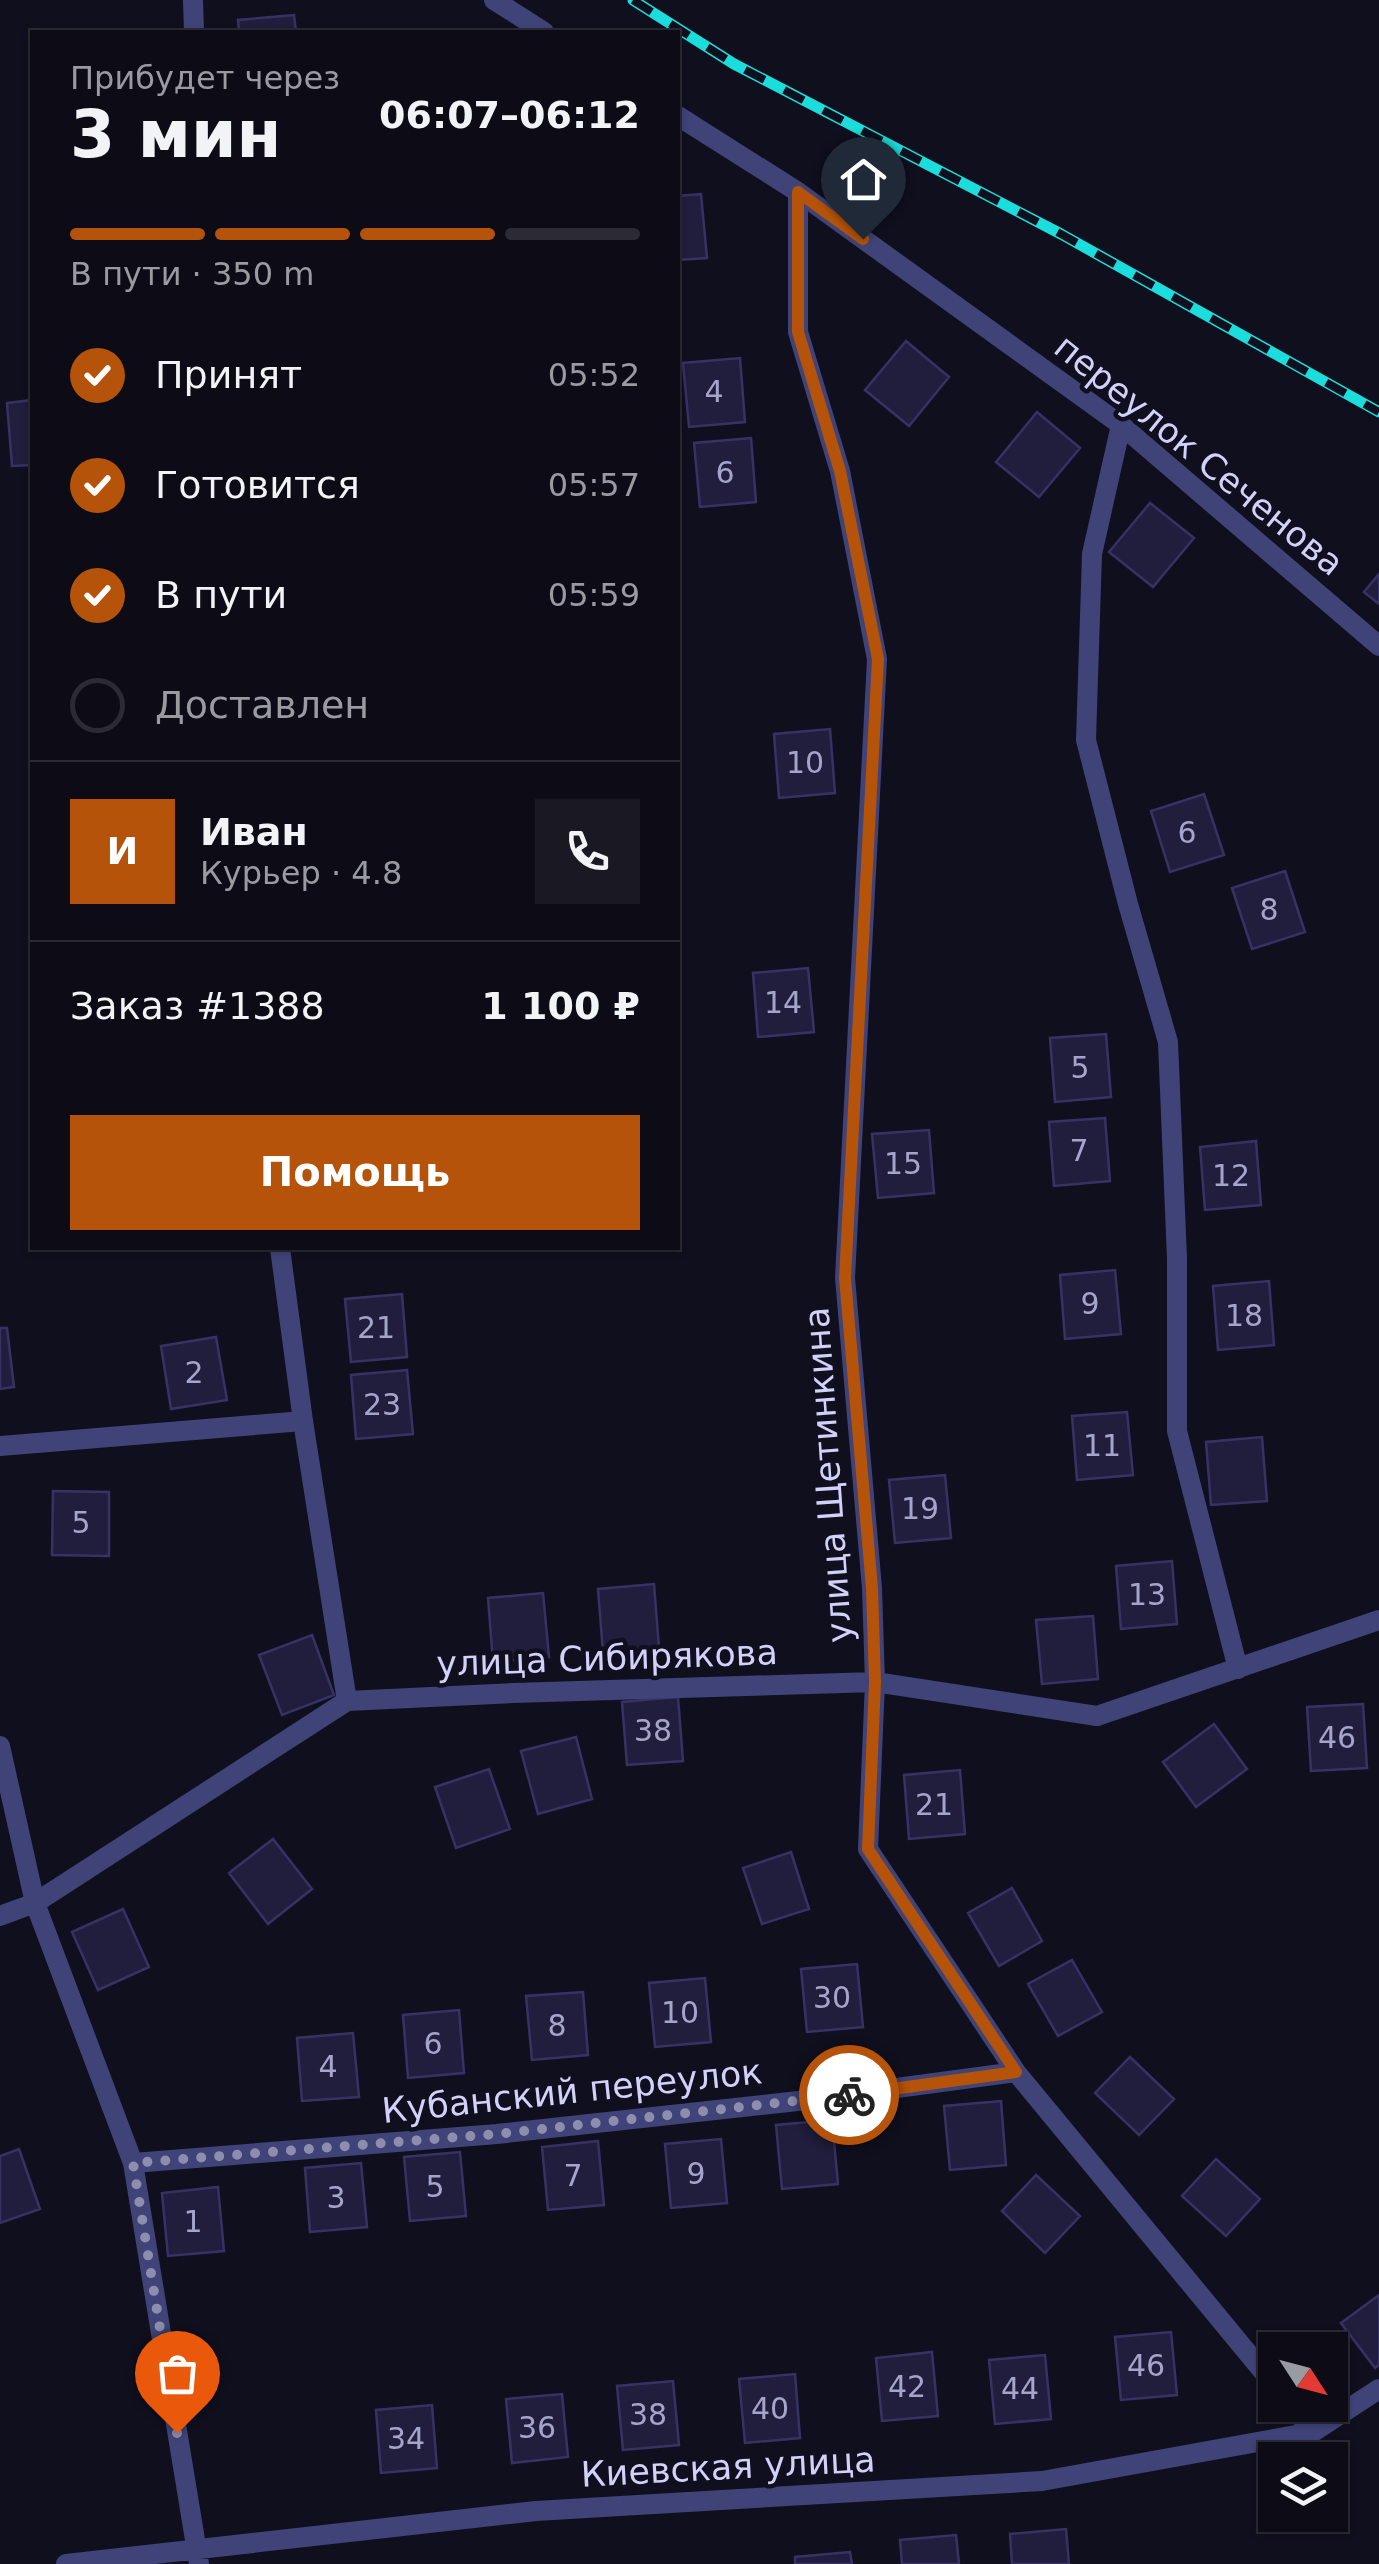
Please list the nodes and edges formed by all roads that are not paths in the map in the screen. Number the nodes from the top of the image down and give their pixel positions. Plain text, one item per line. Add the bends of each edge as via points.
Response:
1 (192, 0) edge
2 (494, 0) edge
3 (194, 30) edge
4 (541, 30) edge
5 (680, 117) edge
6 (798, 192) junction
7 (1122, 425) junction
8 (1379, 646) edge
9 (280, 1250) edge
10 (303, 1420) junction
11 (0, 1446) edge
12 (1379, 1620) edge
13 (1238, 1669) junction
14 (875, 1682) junction
15 (347, 1701) junction
16 (0, 1746) edge
17 (35, 1903) junction
18 (0, 1916) edge
19 (1016, 2072) junction
20 (133, 2163) junction
21 (1258, 2365) edge
22 (1379, 2389) edge
23 (1304, 2422) edge
24 (1313, 2432) junction
25 (197, 2556) edge
26 (66, 2564) edge

1 - 3 street
2 - 4 street
5 - 6 street, переулок Сеченова
6 - 7 street, переулок Сеченова
6 - 14 street, улица Щетинкина via 798,332 840,471 878,659 845,1278
7 - 8 street, переулок Сеченова
7 - 13 street via 1092,554 1086,740 1168,1042 1178,1259 1176,1431
9 - 10 street
10 - 11 street
10 - 15 street
12 - 13 street, улица Сибирякова
13 - 14 street, улица Сибирякова via 1097,1716
14 - 15 street, улица Сибирякова
14 - 19 street, улица Щетинкина via 868,1849
15 - 17 street
16 - 17 street
17 - 18 street
17 - 20 street
19 - 20 street, Кубанский переулок via 497,2134
19 - 21 street, улица Щетинкина
20 - 25 street
22 - 24 street, Киевская улица
23 - 24 street
24 - 25 street, Киевская улица via 1042,2481 536,2511
25 - 26 street, Киевская улица

